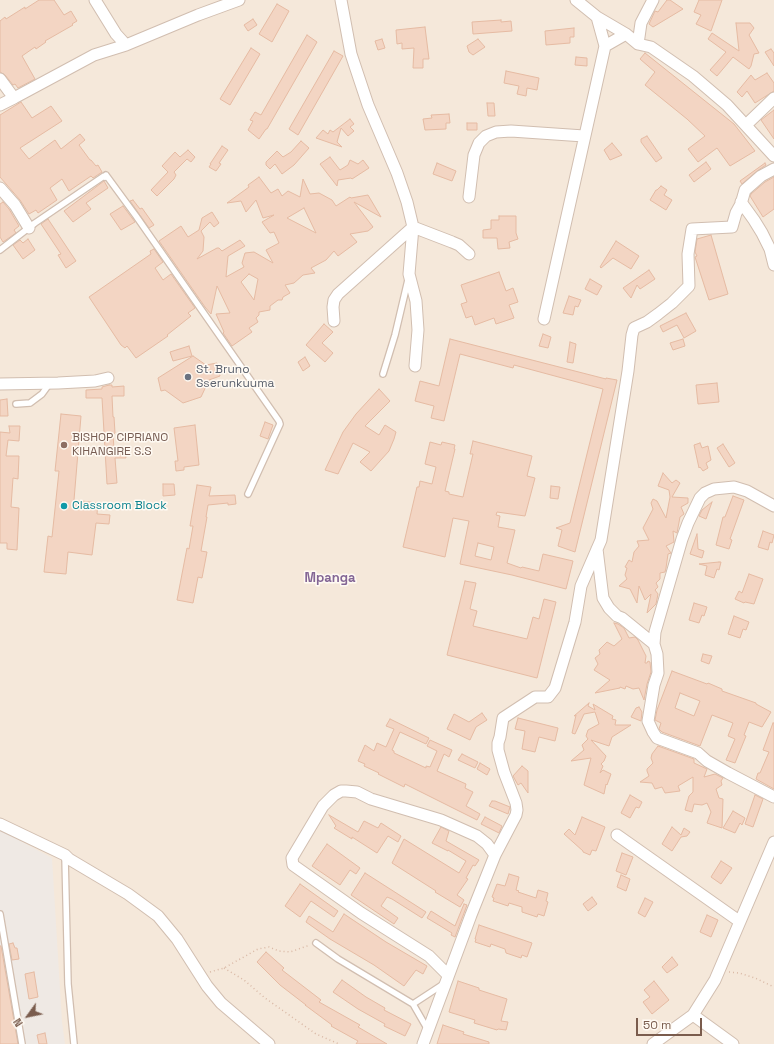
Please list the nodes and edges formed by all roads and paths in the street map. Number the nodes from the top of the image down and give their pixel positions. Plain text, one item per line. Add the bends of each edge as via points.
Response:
1 (95, 0) edge
2 (240, 0) edge
3 (341, 0) edge
4 (576, 0) edge
5 (653, 0) edge
6 (597, 17) junction
7 (626, 34) junction
8 (638, 44) junction
9 (126, 45) junction
10 (605, 46) junction
11 (0, 79) edge
12 (14, 98) junction
13 (774, 98) edge
14 (0, 105) edge
15 (746, 125) junction
16 (584, 136) junction
17 (774, 156) edge
18 (774, 169) edge
19 (0, 188) edge
20 (469, 197) dead end
21 (741, 202) junction
22 (413, 227) junction
23 (29, 228) junction
24 (0, 250) edge
25 (469, 254) dead end
26 (774, 265) edge
27 (409, 274) junction
28 (544, 319) dead end
29 (334, 321) dead end
30 (415, 366) dead end
31 (383, 374) dead end
32 (108, 378) dead end
33 (50, 383) junction
34 (0, 384) edge
35 (16, 404) dead end
36 (248, 494) dead end
37 (773, 502) edge
38 (598, 549) junction
39 (654, 644) junction
40 (774, 797) edge
41 (0, 824) edge
42 (617, 835) dead end
43 (774, 842) edge
44 (65, 854) junction
45 (496, 855) junction
46 (0, 914) edge
47 (739, 921) junction
48 (316, 943) joint
49 (224, 968) junction
50 (728, 972) dead end
51 (199, 974) junction
52 (446, 979) junction
53 (774, 987) edge
54 (413, 1004) junction
55 (694, 1015) junction
56 (428, 1030) junction
57 (22, 1044) edge
58 (74, 1044) edge
59 (268, 1044) edge
60 (339, 1044) edge
61 (423, 1044) edge
62 (653, 1044) edge
63 (733, 1044) edge

1 - 9 street
2 - 9 street
3 - 22 street via 351,54 368,105 397,173
4 - 6 street
5 - 8 street via 641,23
6 - 7 street
6 - 10 street
7 - 8 street
7 - 10 street
8 - 15 street via 651,47 693,76
9 - 12 street via 94,56
10 - 16 street
11 - 12 street
12 - 14 street
13 - 15 street
15 - 17 street
16 - 20 street via 511,131 486,136 479,142 474,156
16 - 28 street
18 - 21 street via 745,190
19 - 23 street via 15,205
21 - 26 street via 762,233
21 - 38 street via 732,227 692,229 688,254 689,286 658,314 634,328 611,484
22 - 25 street via 459,245
22 - 27 street
22 - 29 street via 338,294 334,300
23 - 24 lane
23 - 36 lane via 106,175 279,421 280,424
27 - 30 street via 416,301 418,330
27 - 31 lane via 395,336
32 - 33 street
33 - 34 street
33 - 35 lane via 42,394 30,403
37 - 39 street via 734,487 714,489 700,498 682,539 655,632
38 - 39 street via 603,598 617,616
38 - 45 street via 581,586 575,622 555,688 548,697 535,697 503,718 498,750 517,810
39 - 40 street via 658,673 648,721 655,735 698,753 707,761
41 - 44 street
42 - 47 street
43 - 47 street
44 - 51 street via 158,916 177,939
44 - 58 lane via 68,984
45 - 52 street
45 - 52 street via 477,836 441,820 357,792 341,791 323,806 292,858 293,864 361,913 429,956
46 - 57 lane
47 - 55 street via 715,980
48 - 49 path via 290,952 269,947 258,949
48 - 54 lane
49 - 51 path
49 - 60 path via 316,1034
50 - 53 path via 755,978
51 - 59 street via 221,1003
52 - 54 lane
52 - 56 street
54 - 56 lane
55 - 62 street
55 - 63 street
56 - 61 street

